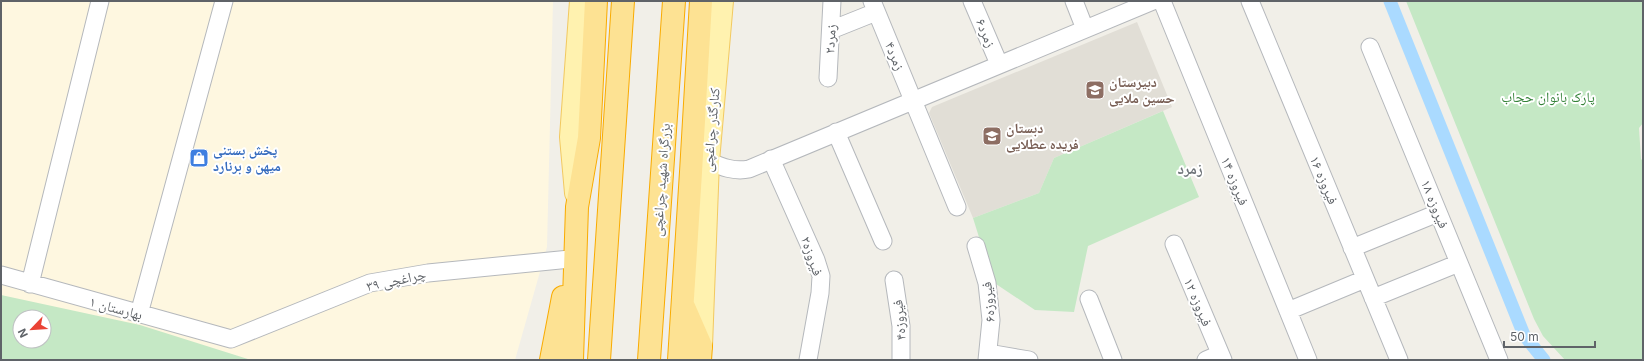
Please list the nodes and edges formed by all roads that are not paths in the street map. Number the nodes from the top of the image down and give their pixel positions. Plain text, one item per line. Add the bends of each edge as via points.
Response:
1 (100, 1) edge
2 (224, 1) edge
3 (581, 1) edge
4 (596, 1) edge
5 (622, 1) edge
6 (674, 1) edge
7 (701, 1) edge
8 (722, 1) edge
9 (832, 1) edge
10 (972, 1) edge
11 (1074, 1) edge
12 (1153, 1) edge
13 (1162, 1) edge
14 (1250, 1) edge
15 (874, 6) edge
16 (1085, 29) junction
17 (831, 30) junction
18 (1370, 47) dead end
19 (999, 64) junction
20 (828, 78) dead end
21 (913, 100) junction
22 (836, 132) junction
23 (771, 159) junction
24 (708, 161) junction
25 (577, 207) junction
26 (958, 207) dead end
27 (706, 212) junction
28 (1438, 213) junction
29 (577, 231) junction
30 (883, 241) dead end
31 (1174, 244) dead end
32 (976, 246) dead end
33 (1352, 248) junction
34 (686, 255) junction
35 (570, 259) junction
36 (1459, 263) junction
37 (1, 275) edge
38 (1365, 279) junction
39 (894, 280) dead end
40 (30, 284) junction
41 (1373, 298) junction
42 (1089, 299) dead end
43 (682, 304) junction
44 (1288, 311) junction
45 (139, 314) junction
46 (231, 339) joint
47 (700, 353) edge
48 (987, 356) edge
49 (1216, 358) edge
50 (551, 360) edge
51 (572, 360) edge
52 (599, 360) edge
53 (649, 360) edge
54 (678, 360) edge
55 (808, 360) edge
56 (901, 360) edge
57 (1029, 360) edge
58 (1113, 360) edge
59 (1308, 360) edge
60 (1399, 360) edge
61 (1499, 360) edge

1 - 40 street
2 - 45 street
3 - 25 main road via 571,137
4 - 25 highway via 589,138
5 - 52 highway
6 - 53 highway, بزرگراه شهید چراغچی
7 - 34 highway
8 - 24 main road, کنارگذر چراغچی
9 - 17 street, زمرد۲
10 - 19 street, زمرد۶
11 - 16 street
12 - 16 street
13 - 44 street, فیروزه ۱۴
14 - 33 street, فیروزه ۱۶
15 - 17 street, زمرد۴
15 - 21 street, زمرد۴
16 - 19 street
17 - 20 street, زمرد۲
18 - 28 street, فیروزه ۱۸
19 - 21 street
21 - 22 street
21 - 26 street, زمرد۴
22 - 23 street
22 - 30 street
23 - 24 street via 741,170 728,169
23 - 55 street, فیروزه۲ via 821,276
24 - 27 main road, کنارگذر چراغچی
25 - 29 highway
27 - 34 main road, کنارگذر چراغچی
27 - 47 main road
28 - 33 street
28 - 36 street, فیروزه ۱۸
29 - 35 highway
29 - 51 highway
31 - 49 street, فیروزه ۱۲
32 - 48 street, فیروزه۶ via 988,283 991,320
33 - 38 street, فیروزه ۱۶
34 - 43 highway
35 - 46 street, چراغچی ۳۹ via 428,273 370,283
35 - 50 highway
36 - 41 street
36 - 61 street, فیروزه ۱۸
37 - 40 street, بهارستان ۱
38 - 41 street, فیروزه ۱۶
38 - 44 street
39 - 56 street, فیروزه۴ via 901,326
40 - 45 street, بهارستان ۱
41 - 60 street, فیروزه ۱۶
42 - 58 street
43 - 47 highway
43 - 54 highway
44 - 59 street, فیروزه ۱۴
45 - 46 street, بهارستان ۱
48 - 57 street

